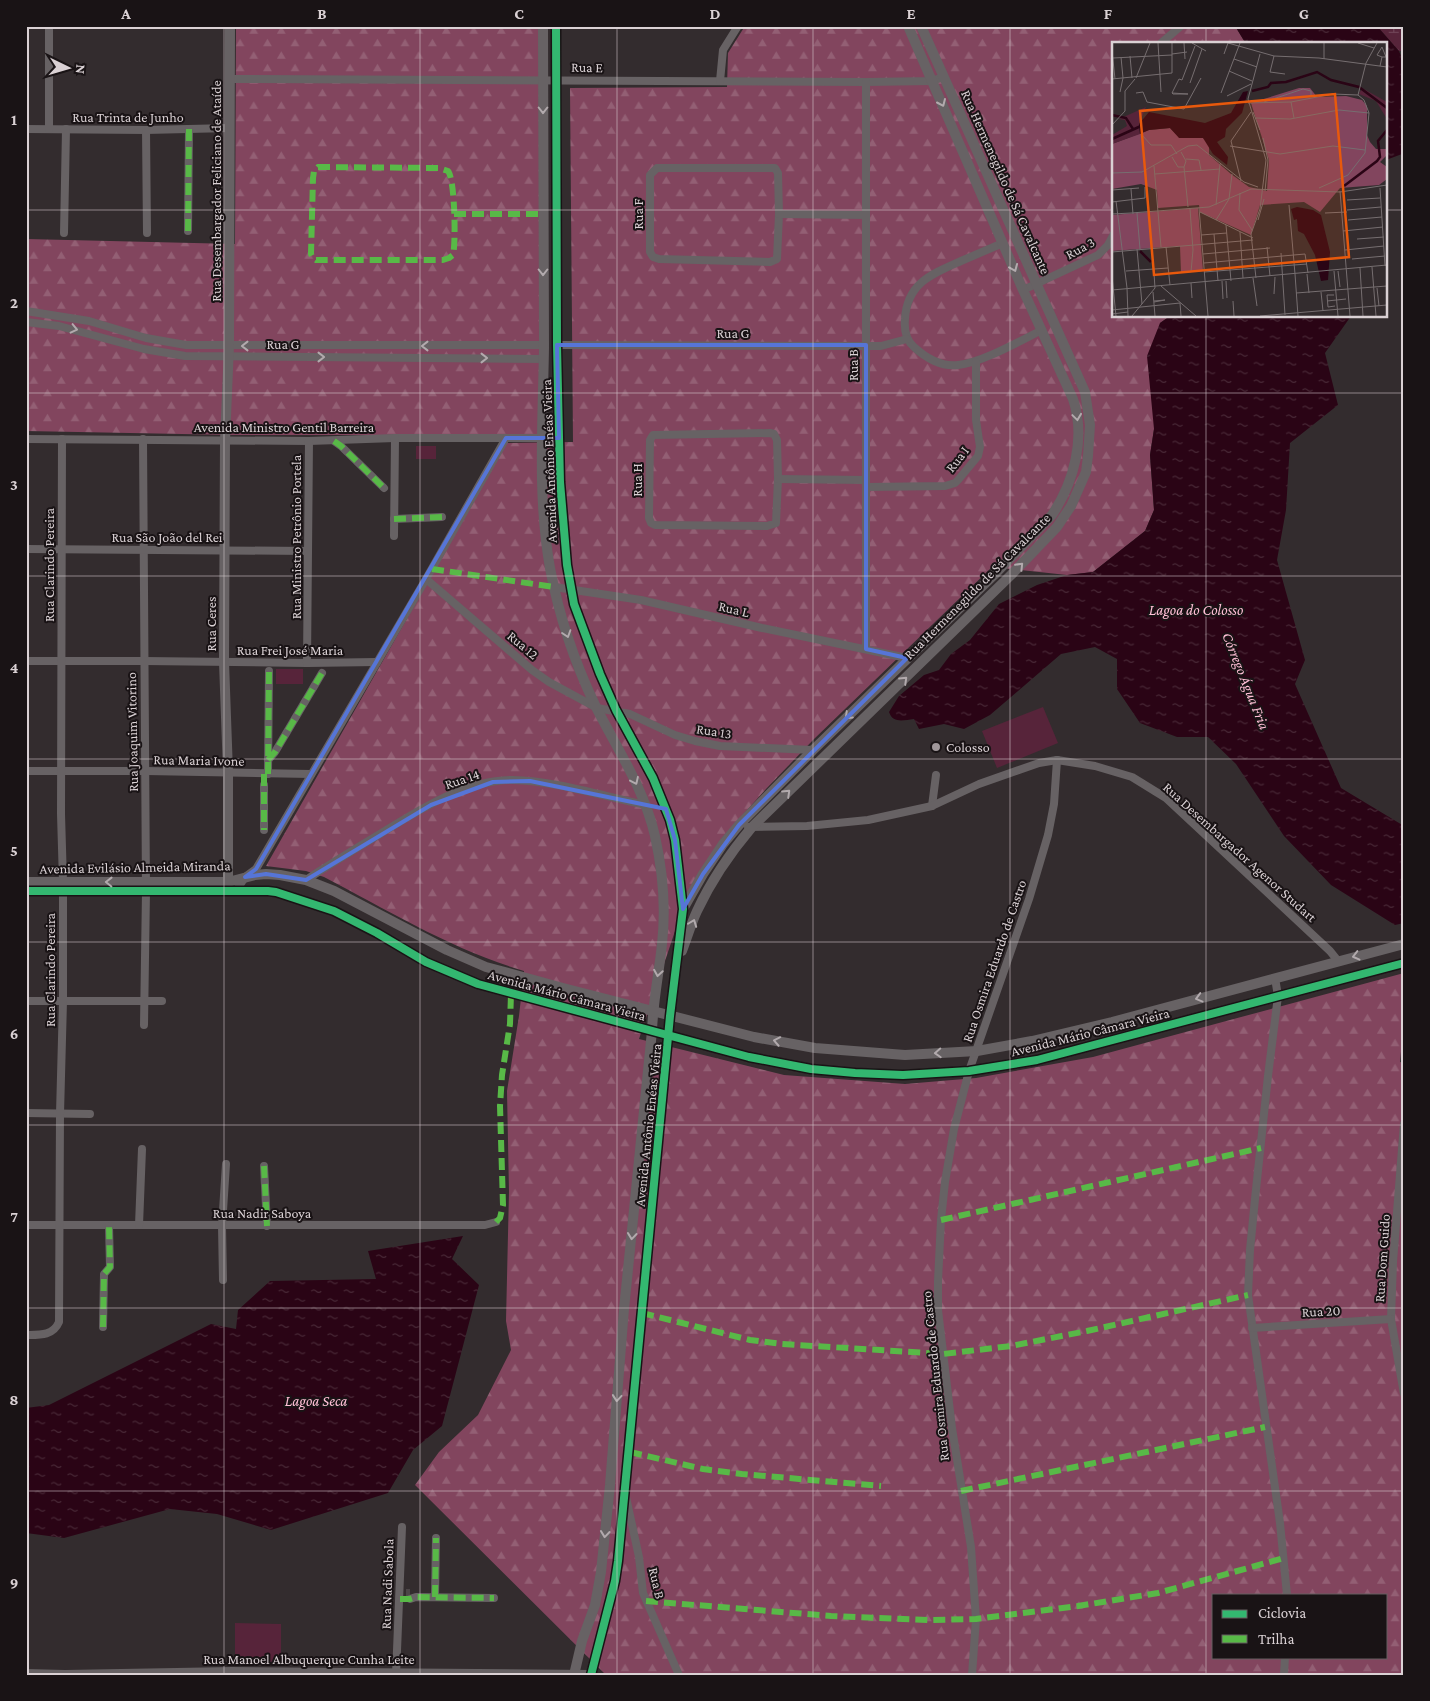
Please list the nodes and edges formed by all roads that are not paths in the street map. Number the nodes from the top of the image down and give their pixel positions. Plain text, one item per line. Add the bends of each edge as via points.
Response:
1 (50, 26) edge
2 (230, 26) edge
3 (543, 26) edge
4 (556, 26) edge
5 (738, 26) edge
6 (908, 26) edge
7 (921, 26) edge
8 (1180, 26) edge
9 (1162, 42) edge
10 (943, 77) junction
11 (230, 79) junction
12 (543, 80) junction
13 (556, 80) junction
14 (720, 81) junction
15 (932, 81) junction
16 (866, 82) junction
17 (230, 128) junction
18 (26, 129) edge
19 (49, 129) junction
20 (66, 129) junction
21 (146, 130) junction
22 (189, 130) junction
23 (779, 214) junction
24 (866, 215) junction
25 (188, 231) dead end
26 (64, 233) dead end
27 (147, 233) dead end
28 (1112, 238) edge
29 (1003, 243) junction
30 (1037, 284) junction
31 (1023, 290) junction
32 (26, 311) edge
33 (26, 322) edge
34 (1042, 330) junction
35 (908, 339) junction
36 (544, 345) junction
37 (557, 345) junction
38 (866, 346) junction
39 (228, 351) junction
40 (544, 359) junction
41 (976, 362) junction
42 (395, 438) junction
43 (506, 438) junction
44 (543, 438) junction
45 (26, 439) edge
46 (62, 439) junction
47 (143, 439) junction
48 (225, 440) junction
49 (309, 441) junction
50 (334, 441) junction
51 (778, 479) junction
52 (866, 483) junction
53 (384, 488) dead end
54 (442, 518) dead end
55 (394, 519) junction
56 (394, 536) dead end
57 (62, 548) junction
58 (26, 549) edge
59 (143, 549) junction
60 (225, 549) junction
61 (308, 551) junction
62 (426, 579) junction
63 (554, 587) junction
64 (571, 589) junction
65 (866, 649) junction
66 (907, 658) junction
67 (26, 661) edge
68 (62, 661) junction
69 (144, 661) junction
70 (224, 662) junction
71 (377, 662) junction
72 (307, 663) junction
73 (269, 671) dead end
74 (322, 673) dead end
75 (597, 708) junction
76 (616, 710) junction
77 (814, 750) junction
78 (268, 760) junction
79 (1057, 760) junction
80 (26, 771) edge
81 (146, 771) junction
82 (61, 772) junction
83 (228, 772) junction
84 (311, 774) junction
85 (936, 775) dead end
86 (265, 778) junction
87 (646, 805) junction
88 (932, 806) junction
89 (739, 825) junction
90 (752, 827) junction
91 (264, 830) dead end
92 (245, 877) junction
93 (306, 880) junction
94 (26, 882) edge
95 (63, 886) junction
96 (146, 887) junction
97 (227, 887) junction
98 (236, 891) junction
99 (26, 892) edge
100 (684, 909) junction
101 (1404, 944) edge
102 (1338, 961) junction
103 (1404, 963) edge
104 (675, 968) junction
105 (1275, 978) junction
106 (1278, 996) junction
107 (26, 1001) edge
108 (63, 1001) junction
109 (145, 1001) junction
110 (162, 1001) dead end
111 (652, 1011) junction
112 (670, 1016) junction
113 (144, 1025) dead end
114 (652, 1031) junction
115 (669, 1036) junction
116 (977, 1051) junction
117 (969, 1070) junction
118 (26, 1113) edge
119 (60, 1114) junction
120 (90, 1114) dead end
121 (1404, 1124) edge
122 (142, 1149) dead end
123 (226, 1164) dead end
124 (264, 1166) dead end
125 (496, 1222) dead end
126 (139, 1225) junction
127 (26, 1226) edge
128 (60, 1226) junction
129 (109, 1226) junction
130 (222, 1226) junction
131 (267, 1226) junction
132 (223, 1280) dead end
133 (1391, 1319) junction
134 (103, 1327) dead end
135 (1252, 1328) junction
136 (26, 1335) edge
137 (1404, 1394) edge
138 (625, 1493) junction
139 (402, 1528) dead end
140 (436, 1538) dead end
141 (1287, 1594) edge
142 (407, 1596) junction
143 (435, 1597) junction
144 (494, 1598) dead end
145 (1285, 1658) edge
146 (26, 1673) edge
147 (232, 1673) edge
148 (65, 1674) edge
149 (396, 1674) edge
150 (574, 1674) edge
151 (591, 1674) edge
152 (679, 1675) edge
153 (972, 1675) edge
154 (1284, 1675) edge

1 - 19 street
2 - 11 street, Rua Desembargador Feliciano de Ataíde
3 - 12 street, Avenida Antônio Enéas Vieira
4 - 13 street, Avenida Antônio Enéas Vieira
5 - 14 street via 723,50
6 - 15 street, Rua Hermenegildo de Sá Cavalcante
7 - 10 street, Rua Hermenegildo de Sá Cavalcante
8 - 9 street
10 - 15 street, Rua E
10 - 30 street, Rua Hermenegildo de Sá Cavalcante
11 - 12 street, Rua E
11 - 17 street, Rua Desembargador Feliciano de Ataíde
12 - 13 street, Rua E
12 -> 36 street, Avenida Antônio Enéas Vieira
13 - 14 street, Rua E
13 - 37 street, Avenida Antônio Enéas Vieira
14 - 16 street, Rua E
15 - 16 street, Rua E
15 -> 29 street, Rua Hermenegildo de Sá Cavalcante
16 - 24 street, Rua B
17 - 22 street, Rua Trinta de Junho
17 - 39 street, Rua Desembargador Feliciano de Ataíde
18 - 19 street, Rua Trinta de Junho
19 - 20 street, Rua Trinta de Junho
20 - 21 street, Rua Trinta de Junho
20 - 26 street
21 - 22 street, Rua Trinta de Junho
21 - 27 street
22 - 25 street
23 - 23 street, Rua F via 778,171 774,168 656,169 650,175 651,255 656,259 775,260 778,257
23 - 24 street
24 - 38 street, Rua B
28 - 30 street, Rua 3 via 1098,255
29 -> 31 street, Rua Hermenegildo de Sá Cavalcante
29 - 35 street via 932,274 916,287 905,312
30 - 31 street, Rua 3
90 -> 30 street, Rua Hermenegildo de Sá Cavalcante via 1011,576 1072,506 1086,472 1090,425 1087,400
31 - 34 street, Rua Hermenegildo de Sá Cavalcante
32 - 39 street, Rua G via 89,321 146,338
33 -> 39 street, Rua G via 59,326 144,349 185,356
34 - 41 street
34 -> 66 street, Rua Hermenegildo de Sá Cavalcante via 1075,405 1079,439 1070,482 1052,515
35 - 38 street, Rua G via 886,346
35 - 41 street via 924,356 936,362 950,365
36 -> 39 street, Rua G
36 - 40 street, Avenida Antônio Enéas Vieira
37 - 38 street, Rua G
37 - 64 street, Avenida Antônio Enéas Vieira via 560,482
38 - 52 street, Rua B
39 -> 40 street, Rua G
39 - 48 street, Rua Ceres
40 - 44 street, Avenida Antônio Enéas Vieira
41 - 52 street, Rua I via 976,420 980,448 978,456 955,483 948,486
42 - 43 street, Avenida Ministro Gentil Barreira
42 - 50 street, Avenida Ministro Gentil Barreira
42 - 55 street
43 - 44 street, Avenida Ministro Gentil Barreira
43 - 62 street
44 - 63 street, Avenida Antônio Enéas Vieira via 544,514
45 - 46 street, Avenida Ministro Gentil Barreira
46 - 47 street, Avenida Ministro Gentil Barreira
46 - 57 street, Rua Clarindo Pereira
47 - 48 street, Avenida Ministro Gentil Barreira
47 - 59 street, Rua Joaquim Vitorino
48 - 49 street, Avenida Ministro Gentil Barreira
48 - 60 street, Rua Ceres
49 - 50 street, Avenida Ministro Gentil Barreira
49 - 61 street, Rua Ministro Petrônio Portela
50 - 53 street
51 - 51 street, Rua H via 774,434 656,434 650,440 650,521 655,525 773,525 777,521
51 - 52 street
52 - 65 street, Rua B
54 - 55 street
55 - 56 street
57 - 58 street, Rua São João del Rei
57 - 59 street, Rua São João del Rei
57 - 68 street, Rua Clarindo Pereira
59 - 60 street, Rua São João del Rei
59 - 69 street, Rua Joaquim Vitorino
60 - 61 street, Rua São João del Rei
60 - 70 street, Rua Ceres
61 - 72 street, Rua Ministro Petrônio Portela
62 - 71 street
62 - 75 street, Rua 12 via 538,674
63 - 64 street, Rua L
63 -> 75 street, Avenida Antônio Enéas Vieira via 577,666
64 - 65 street, Rua L via 641,600
64 - 76 street, Avenida Antônio Enéas Vieira via 587,640
65 - 66 street, Rua L
66 -> 77 street, Rua Hermenegildo de Sá Cavalcante
67 - 68 street, Rua Frei José Maria
68 - 69 street, Rua Frei José Maria
68 - 82 street, Rua Clarindo Pereira
69 - 70 street, Rua Frei José Maria
69 - 81 street, Rua Joaquim Vitorino
70 - 72 street, Rua Frei José Maria
70 - 83 street, Rua Ceres
71 - 72 street, Rua Frei José Maria
71 - 84 street
73 - 78 street
74 - 78 street
75 - 76 street, Rua 12
75 -> 87 street, Avenida Antônio Enéas Vieira
76 - 77 street, Rua 13 via 675,735 704,743
76 - 100 street, Avenida Antônio Enéas Vieira via 661,796 675,840
77 - 89 street, Rua Hermenegildo de Sá Cavalcante
78 - 86 street
79 - 88 street, Rua Desembargador Agenor Studart via 988,780
79 - 102 street, Rua Desembargador Agenor Studart via 1095,766 1132,777 1166,798
79 - 116 street, Rua Osmira Eduardo de Castro via 1048,835
80 - 82 street, Rua Maria Ivone
81 - 82 street, Rua Maria Ivone
81 - 83 street, Rua Maria Ivone
81 - 96 street, Rua Joaquim Vitorino
82 - 95 street, Rua Clarindo Pereira
83 - 86 street, Rua Maria Ivone
83 - 97 street, Rua Ceres
84 - 86 street, Rua Maria Ivone
84 - 92 street via 256,869
85 - 88 street
86 - 91 street
87 - 93 street, Rua 14 via 530,781 493,782 431,804
87 -> 111 street, Avenida Antônio Enéas Vieira via 655,837 665,903
88 - 90 street, Rua Desembargador Agenor Studart via 868,820
89 - 90 street, Rua Desembargador Agenor Studart
89 - 100 street, Rua Hermenegildo de Sá Cavalcante via 703,874
104 -> 90 street, Rua Hermenegildo de Sá Cavalcante via 697,911 714,879
92 - 93 street, Avenida Mário Câmara Vieira via 266,874
92 - 97 street, Avenida Evilásio Almeida Miranda
92 - 98 street
93 - 111 street, Avenida Mário Câmara Vieira via 486,967
94 - 95 street, Avenida Evilásio Almeida Miranda
95 - 96 street, Avenida Evilásio Almeida Miranda
95 - 99 street, Avenida Evilásio Almeida Miranda
95 - 108 street, Rua Clarindo Pereira
96 - 97 street, Avenida Evilásio Almeida Miranda
96 - 109 street, Rua Joaquim Vitorino
97 - 98 street, Avenida Evilásio Almeida Miranda
98 - 114 street, Avenida Mário Câmara Vieira via 268,891 334,911 426,962 478,984
100 - 104 street, Avenida Antônio Enéas Vieira
101 -> 102 street, Avenida Mário Câmara Vieira
102 - 105 street, Avenida Mário Câmara Vieira
103 - 106 street, Avenida Mário Câmara Vieira
104 - 112 street, Avenida Antônio Enéas Vieira
105 - 106 street
105 -> 116 street, Avenida Mário Câmara Vieira via 1112,1022
106 - 117 street, Avenida Mário Câmara Vieira via 1037,1060
106 - 135 street via 1250,1250 1248,1295
107 - 108 street
108 - 109 street
108 - 119 street, Rua Clarindo Pereira
109 - 110 street
109 - 113 street, Rua Joaquim Vitorino
111 - 112 street, Avenida Mário Câmara Vieira
111 - 114 street, Avenida Antônio Enéas Vieira
112 - 115 street, Avenida Antônio Enéas Vieira
116 -> 112 street, Avenida Mário Câmara Vieira via 905,1055 814,1048
114 - 115 street, Avenida Mário Câmara Vieira
114 -> 150 street, Avenida Antônio Enéas Vieira via 601,1572 596,1605
115 - 117 street, Avenida Mário Câmara Vieira via 811,1069 904,1075
115 - 138 street, Avenida Antônio Enéas Vieira
116 - 117 street, Rua Osmira Eduardo de Castro
117 - 153 street, Rua Osmira Eduardo de Castro via 948,1158 938,1310 970,1547 976,1619
118 - 119 street
119 - 120 street
119 - 128 street, Rua Clarindo Pereira
121 - 133 street, Rua Dom Guido
122 - 126 street
123 - 130 street
124 - 131 street
125 - 131 street, Rua Nadir Saboya via 486,1225
126 - 129 street, Rua Nadir Saboya
126 - 130 street, Rua Nadir Saboya
127 - 128 street, Rua Nadir Saboya
128 - 129 street, Rua Nadir Saboya
128 - 136 street, Rua Clarindo Pereira via 59,1322 49,1333
129 - 134 street via 110,1267 104,1274
130 - 131 street, Rua Nadir Saboya
130 - 132 street
133 - 135 street, Rua 20
133 - 137 street, Rua Dom Guido
135 - 141 street
138 - 151 street, Avenida Antônio Enéas Vieira via 615,1581
138 - 152 street, Rua B via 643,1593
139 - 142 street, Rua Nadi Sabola
140 - 143 street
142 - 143 street
142 - 149 street, Rua Nadi Sabola
143 - 144 street
145 - 154 street
146 - 148 street, Rua Manoel Albuquerque Cunha Leite
147 - 148 street, Rua Manoel Albuquerque Cunha Leite
147 - 149 street, Rua Manoel Albuquerque Cunha Leite
149 - 150 street, Rua Manoel Albuquerque Cunha Leite
150 - 151 street, Rua Manoel Albuquerque Cunha Leite

